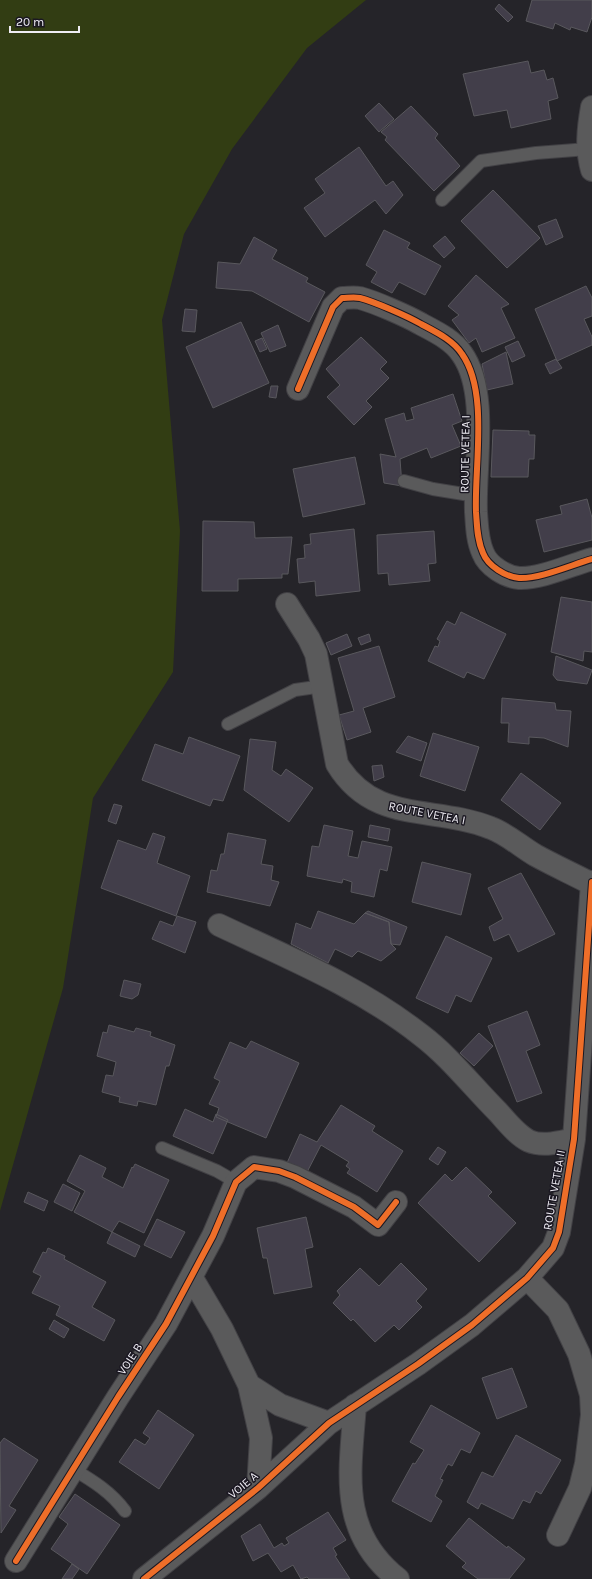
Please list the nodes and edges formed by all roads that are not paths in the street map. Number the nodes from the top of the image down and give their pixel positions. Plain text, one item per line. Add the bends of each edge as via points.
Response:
1 (592, 107) edge
2 (590, 159) edge
3 (442, 200) dead end
4 (298, 389) dead end
5 (404, 481) dead end
6 (476, 496) junction
7 (592, 558) edge
8 (286, 604) dead end
9 (323, 686) junction
10 (228, 724) dead end
11 (592, 883) edge
12 (219, 925) dead end
13 (574, 1139) junction
14 (162, 1148) dead end
15 (236, 1182) junction
16 (396, 1202) dead end
17 (192, 1278) junction
18 (527, 1278) junction
19 (250, 1385) junction
20 (355, 1405) junction
21 (329, 1423) junction
22 (73, 1469) junction
23 (258, 1488) junction
24 (125, 1511) dead end
25 (558, 1535) dead end
26 (16, 1561) dead end
27 (144, 1579) edge
28 (398, 1579) edge

1 - 2 street via 589,125
2 - 3 lane via 536,153 481,161
4 - 6 street, ROUTE VETEA I via 333,307 342,298 359,298 414,320 446,338 462,353 476,390
5 - 6 lane
6 - 7 street, ROUTE VETEA I via 477,532 483,554 492,565 504,573 518,578 535,576
8 - 9 street, ROUTE VETEA I via 316,654
9 - 10 lane via 295,690
9 - 11 street, ROUTE VETEA I via 337,764 346,779 357,789 389,807 466,820 492,828 534,854
11 - 13 street, ROUTE VETEA II
12 - 13 street via 297,960 365,996 398,1017 449,1059 509,1124 529,1141 544,1145
13 - 18 street, ROUTE VETEA II via 559,1232 553,1248
14 - 15 lane via 217,1171
15 - 16 street, VOIE B via 254,1167 279,1171 354,1207 378,1225
15 - 17 street, VOIE B
17 - 19 street
17 - 22 street, VOIE B via 166,1324
18 - 20 street, ROUTE VETEA II via 472,1325
18 - 25 street via 558,1310 579,1354 591,1395 591,1431 586,1464 580,1488
19 - 21 street via 280,1406
19 - 23 street via 261,1438
20 - 21 street, VOIE A
20 - 28 street via 350,1470 355,1520 370,1552
21 - 23 street, VOIE A
22 - 24 lane via 98,1484 115,1498
22 - 26 street, VOIE B
23 - 27 street, VOIE A

